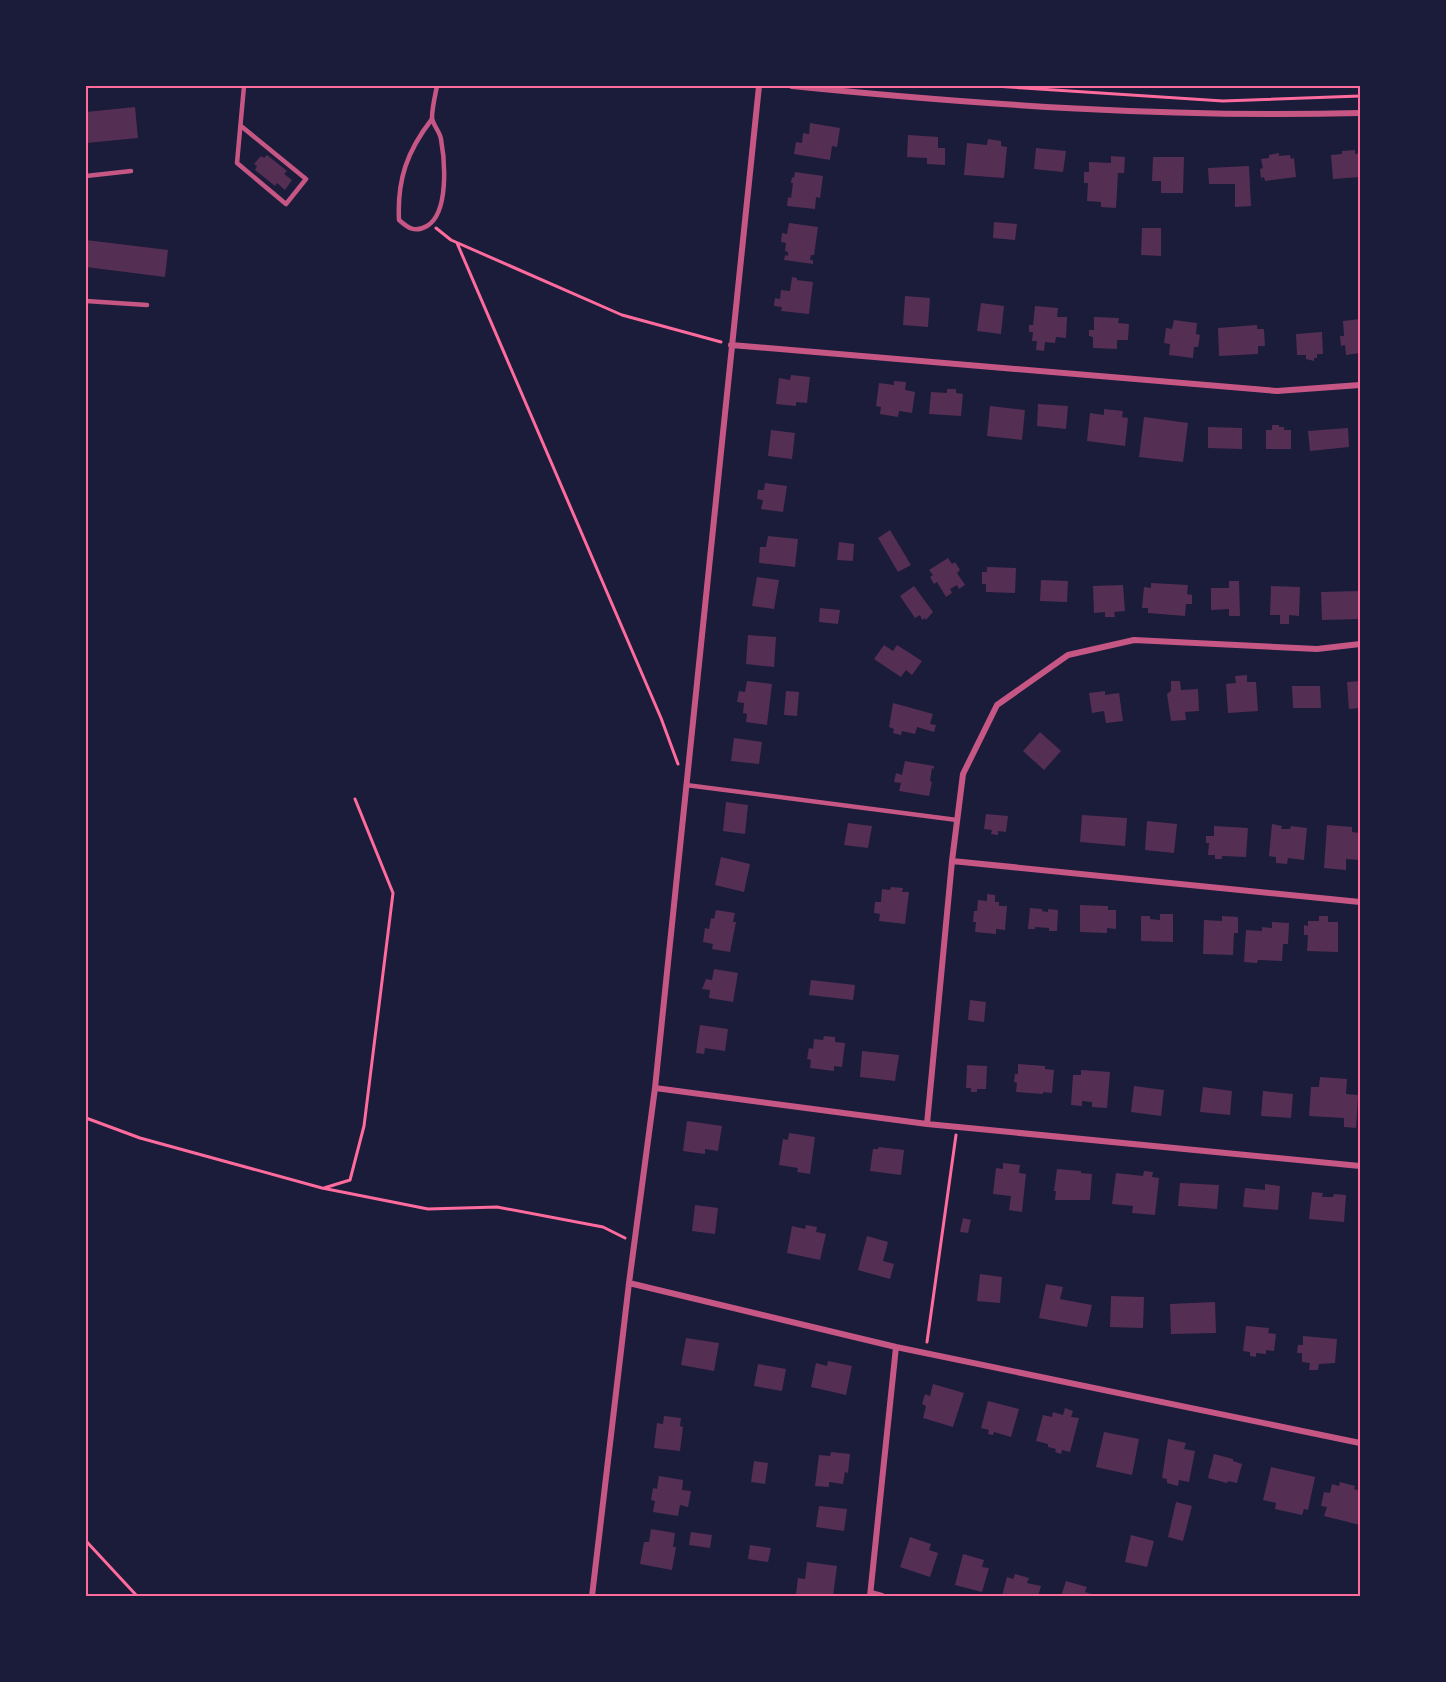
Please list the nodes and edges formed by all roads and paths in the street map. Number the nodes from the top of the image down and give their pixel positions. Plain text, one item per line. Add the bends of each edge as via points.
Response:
1 (244, 86) edge
2 (437, 86) edge
3 (759, 86) edge
4 (792, 86) edge
5 (994, 86) edge
6 (1360, 96) edge
7 (1360, 113) edge
8 (432, 120) junction
9 (241, 126) junction
10 (131, 171) dead end
11 (86, 176) edge
12 (430, 225) junction
13 (457, 243) junction
14 (86, 301) edge
15 (147, 305) dead end
16 (731, 345) junction
17 (1360, 385) edge
18 (1360, 644) edge
19 (686, 785) junction
20 (355, 799) dead end
21 (957, 820) junction
22 (952, 861) junction
23 (1360, 902) edge
24 (655, 1088) junction
25 (86, 1118) edge
26 (927, 1124) junction
27 (957, 1127) junction
28 (1360, 1166) edge
29 (322, 1188) junction
30 (634, 1243) junction
31 (629, 1283) junction
32 (896, 1347) junction
33 (925, 1353) junction
34 (1360, 1443) edge
35 (86, 1541) edge
36 (870, 1595) edge
37 (137, 1596) edge
38 (592, 1596) edge
39 (882, 1596) edge

1 - 9 lane
2 - 8 lane
3 - 16 street
4 - 7 street via 1114,110
5 - 6 path via 1223,101
8 - 12 lane via 441,137 443,185 442,201
8 - 12 lane via 407,160 398,208 399,220 409,229 420,230
9 - 9 lane via 237,163 286,204 306,179
10 - 11 lane
12 - 13 path
13 - 16 path via 622,315
13 - 19 path via 661,718
14 - 15 lane
16 - 17 street via 1277,391
16 - 19 street
18 - 21 street via 1317,649 1134,640 1068,655 997,705 963,774
19 - 21 lane
19 - 24 street
20 - 29 path via 393,893 364,1126 350,1180
21 - 22 street
22 - 23 street
22 - 26 street
24 - 26 street
24 - 30 street
25 - 29 path via 140,1138
26 - 27 street
27 - 28 street
27 - 33 path
29 - 30 path via 428,1209 497,1207 603,1227
30 - 31 street
31 - 32 street
31 - 38 street
32 - 33 street
32 - 36 street
33 - 34 street
35 - 37 path
36 - 39 street

